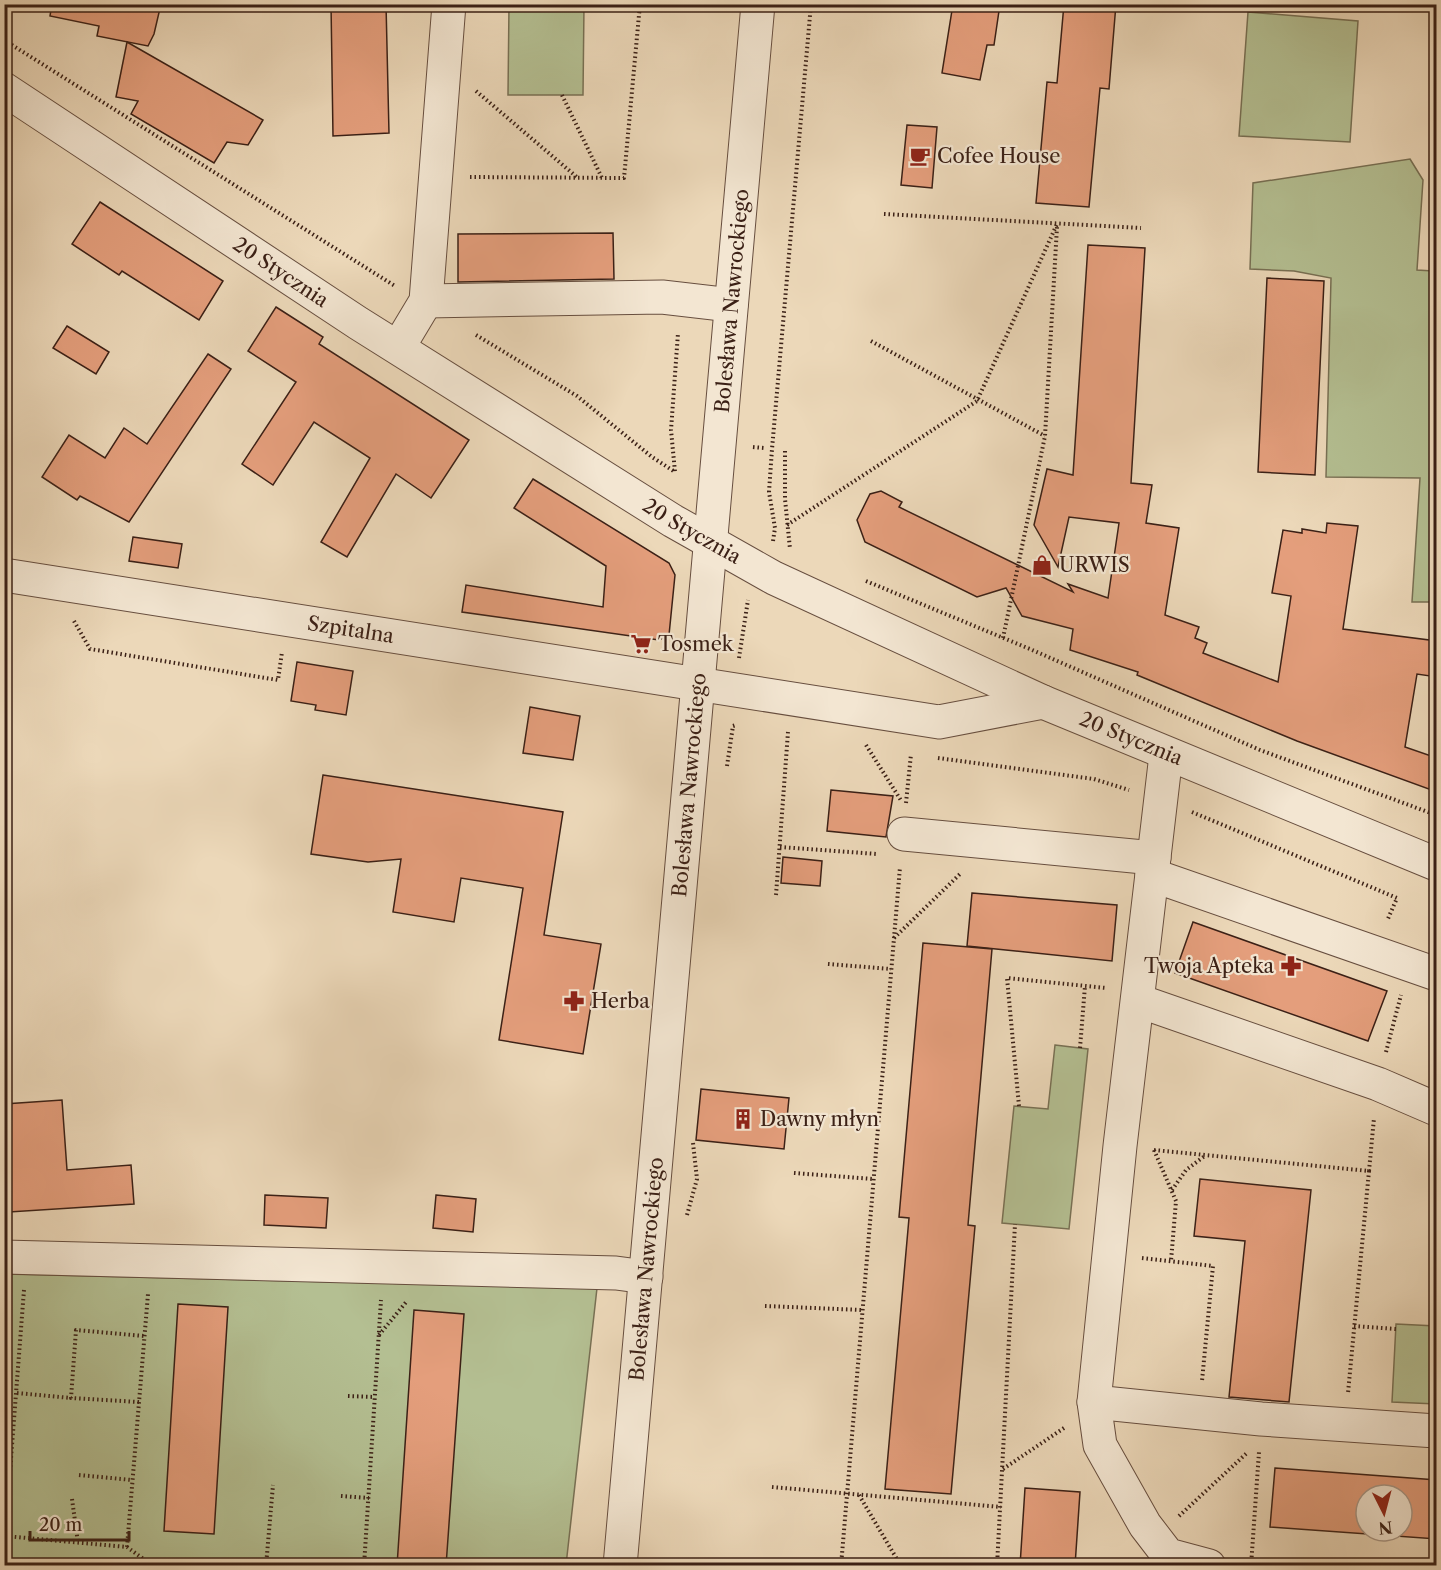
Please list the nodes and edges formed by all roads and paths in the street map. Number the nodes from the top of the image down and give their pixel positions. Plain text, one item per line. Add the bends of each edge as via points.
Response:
1 (449, 4) edge
2 (639, 4) edge
3 (758, 4) edge
4 (811, 4) edge
5 (4, 40) edge
6 (445, 65) junction
7 (4, 89) edge
8 (562, 95) dead end
9 (436, 177) junction
10 (579, 178) junction
11 (602, 178) junction
12 (884, 214) dead end
13 (1057, 224) junction
14 (1140, 228) dead end
15 (681, 300) junction
16 (425, 302) junction
17 (730, 305) junction
18 (475, 335) dead end
19 (871, 341) dead end
20 (399, 346) junction
21 (977, 401) junction
22 (1045, 436) junction
23 (672, 441) junction
24 (682, 442) dead end
25 (785, 451) dead end
26 (787, 525) junction
27 (711, 543) junction
28 (801, 553) dead end
29 (761, 570) junction
30 (4, 575) edge
31 (865, 580) dead end
32 (70, 614) dead end
33 (1004, 638) junction
34 (283, 650) dead end
35 (697, 683) junction
36 (734, 689) junction
37 (1042, 702) junction
38 (788, 731) dead end
39 (866, 745) dead end
40 (911, 754) dead end
41 (1166, 755) junction
42 (1161, 800) junction
43 (1437, 815) edge
44 (992, 843) junction
45 (902, 845) junction
46 (780, 847) junction
47 (1437, 864) edge
48 (1153, 866) junction
49 (776, 895) dead end
50 (894, 938) junction
51 (1375, 951) junction
52 (828, 964) dead end
53 (1423, 968) edge
54 (891, 969) junction
55 (1086, 986) junction
56 (1139, 996) junction
57 (1080, 1048) dead end
58 (1377, 1084) junction
59 (1019, 1106) dead end
60 (1437, 1109) edge
61 (1120, 1146) junction
62 (1154, 1150) junction
63 (1206, 1155) junction
64 (1369, 1171) junction
65 (794, 1173) dead end
66 (873, 1179) junction
67 (1171, 1190) junction
68 (1015, 1224) dead end
69 (1109, 1254) junction
70 (15, 1257) edge
71 (151, 1261) junction
72 (1171, 1261) junction
73 (384, 1267) junction
74 (646, 1277) junction
75 (765, 1306) dead end
76 (862, 1310) junction
77 (1354, 1326) junction
78 (1396, 1329) dead end
79 (144, 1335) junction
80 (17, 1393) junction
81 (348, 1396) dead end
82 (375, 1396) junction
83 (70, 1398) junction
84 (139, 1402) junction
85 (1095, 1405) junction
86 (1198, 1412) junction
87 (1345, 1425) junction
88 (1260, 1430) junction
89 (1437, 1431) edge
90 (1002, 1470) junction
91 (79, 1475) dead end
92 (132, 1480) junction
93 (273, 1485) dead end
94 (772, 1487) dead end
95 (847, 1494) junction
96 (859, 1495) junction
97 (341, 1496) dead end
98 (369, 1498) junction
99 (72, 1499) dead end
100 (1000, 1507) junction
101 (5, 1536) edge
102 (1155, 1538) junction
103 (78, 1543) junction
104 (127, 1547) junction
105 (153, 1566) edge
106 (266, 1566) edge
107 (364, 1566) edge
108 (620, 1566) edge
109 (842, 1566) edge
110 (901, 1566) edge
111 (997, 1566) edge
112 (1209, 1566) edge
113 (1251, 1566) edge

1 - 6 street
2 - 11 path via 624,178
3 - 17 street, Bolesława Nawrockiego
4 - 29 path via 771,449 769,492 775,528
5 - 16 path
6 - 9 street
6 - 10 path
7 - 20 street, 20 Stycznia
8 - 11 path
9 - 10 path
9 - 16 street
10 - 11 path
12 - 13 path
13 - 14 path
13 - 21 path
13 - 22 path
15 - 16 street via 614,297
15 - 17 street
15 - 23 path
16 - 20 street
17 - 27 street, Bolesława Nawrockiego
18 - 23 path via 577,396 675,472
19 - 21 path
20 - 27 street, 20 Stycznia
21 - 22 path
21 - 26 path
22 - 33 path
23 - 24 path
25 - 26 path
26 - 28 path via 790,549
27 - 29 street, 20 Stycznia
27 - 35 street, Bolesława Nawrockiego
29 - 36 path via 748,600
29 - 37 street, 20 Stycznia
30 - 35 street, Szpitalna
31 - 33 path
32 - 34 path via 90,649 278,680
33 - 43 path via 1260,750
35 - 36 street, Szpitalna
35 - 74 street, Bolesława Nawrockiego
36 - 37 street, Szpitalna via 939,722
37 - 41 street, 20 Stycznia
38 - 46 path
39 - 40 path via 906,808
41 - 42 street
41 - 47 street, 20 Stycznia
42 - 48 street
42 - 51 path via 1397,898
44 - 45 street
44 - 48 street
44 - 50 path
45 - 46 path
45 - 50 path
46 - 49 path
48 - 51 street
48 - 56 street
50 - 54 path
51 - 53 street
52 - 54 path
53 - 58 path
54 - 66 path
55 - 56 path
55 - 57 path
55 - 59 path via 1007,978
56 - 58 street
56 - 61 street
58 - 60 street
58 - 64 path
61 - 62 path
61 - 69 street
62 - 63 path
62 - 67 path
63 - 64 path
63 - 67 path via 1186,1170
64 - 77 path
65 - 66 path
66 - 76 path
67 - 72 path via 1176,1201
68 - 90 path
69 - 72 path
69 - 85 street
70 - 71 street
70 - 80 path
71 - 73 street
71 - 79 path
72 - 86 path via 1213,1266
73 - 74 street
73 - 82 path
74 - 108 street, Bolesława Nawrockiego
75 - 76 path
76 - 95 path
77 - 78 path
77 - 87 path
79 - 83 path via 76,1330
79 - 84 path
80 - 83 path
80 - 101 path
81 - 82 path
82 - 98 path
83 - 84 path
84 - 92 path
85 - 86 street
85 - 90 path
85 - 102 street via 1100,1445
86 - 88 street
87 - 88 street
87 - 89 street
88 - 102 path
88 - 113 path
90 - 100 path
91 - 92 path
92 - 104 path
93 - 106 path
94 - 95 path
95 - 96 path
95 - 109 path
96 - 100 path
96 - 110 path
97 - 98 path
98 - 107 path
99 - 103 path
100 - 111 path
101 - 103 path
102 - 112 street via 1168,1555
103 - 104 path
104 - 105 path

